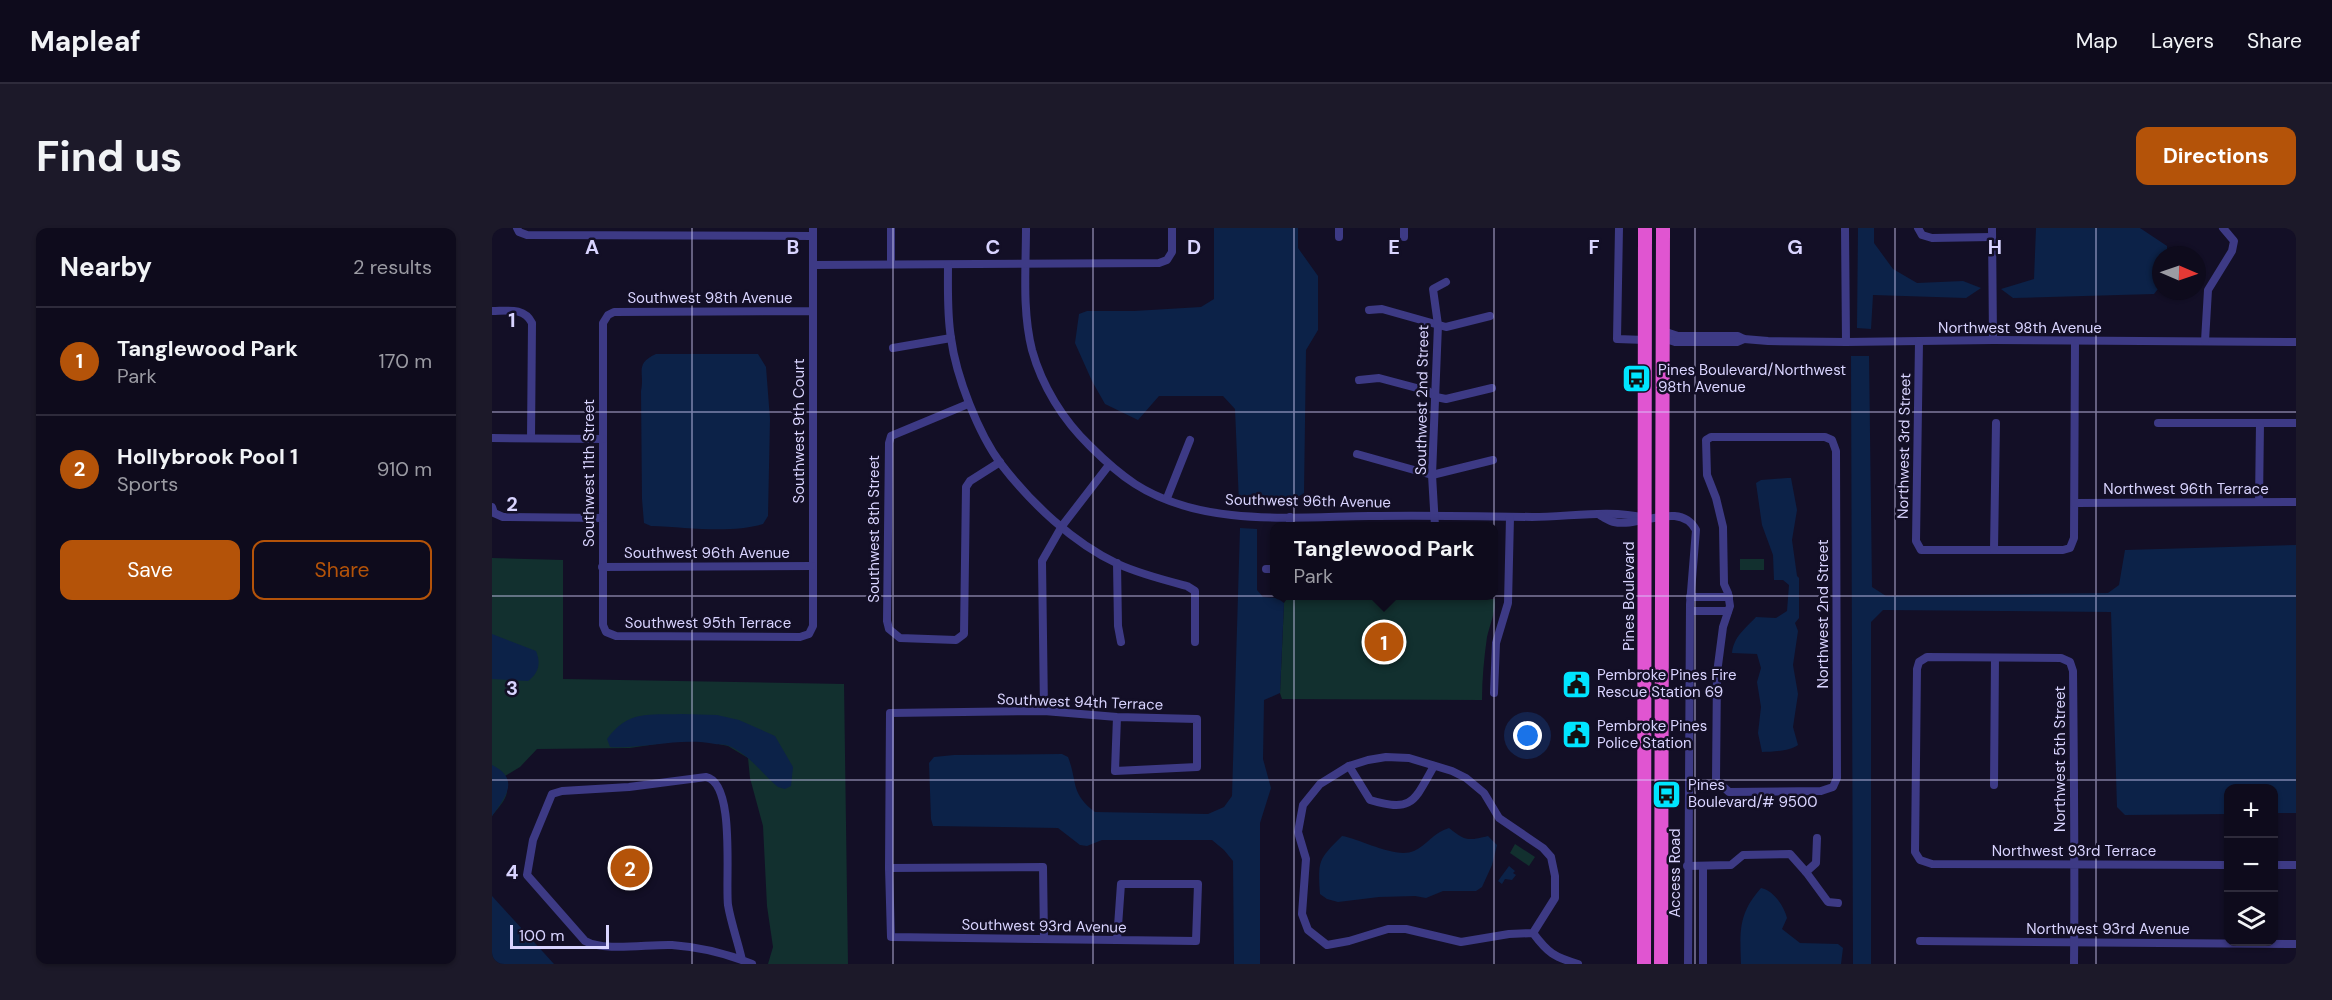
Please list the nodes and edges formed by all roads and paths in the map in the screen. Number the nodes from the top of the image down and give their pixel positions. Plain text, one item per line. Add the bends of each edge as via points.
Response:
1 (891, 228) edge
2 (1026, 228) edge
3 (1172, 228) edge
4 (1404, 228) edge
5 (1619, 228) edge
6 (1647, 228) edge
7 (1845, 228) edge
8 (1992, 228) edge
9 (2223, 228) edge
10 (518, 230) edge
11 (1662, 231) edge
12 (813, 232) edge
13 (1920, 232) edge
14 (1404, 237) dead end
15 (1992, 237) junction
16 (891, 264) junction
17 (814, 265) junction
18 (948, 265) junction
19 (1026, 265) junction
20 (1446, 282) dead end
21 (1369, 310) dead end
22 (492, 311) edge
23 (813, 311) junction
24 (608, 315) joint
25 (1490, 316) dead end
26 (1438, 325) junction
27 (1663, 335) junction
28 (951, 339) junction
29 (1645, 340) junction
30 (1993, 340) junction
31 (2205, 341) junction
32 (1846, 342) junction
33 (1919, 342) junction
34 (2075, 342) junction
35 (2296, 342) edge
36 (893, 348) dead end
37 (1359, 380) dead end
38 (1492, 388) dead end
39 (1436, 397) junction
40 (968, 404) junction
41 (1996, 423) dead end
42 (2158, 423) dead end
43 (2260, 423) junction
44 (2296, 423) edge
45 (1663, 426) junction
46 (492, 438) edge
47 (531, 438) junction
48 (603, 439) junction
49 (1191, 440) dead end
50 (1357, 454) dead end
51 (1493, 460) dead end
52 (1000, 462) junction
53 (1109, 465) junction
54 (1432, 475) junction
55 (1167, 498) junction
56 (2259, 502) junction
57 (2296, 502) edge
58 (2075, 503) junction
59 (493, 510) edge
60 (1435, 515) junction
61 (1290, 517) junction
62 (1510, 517) junction
63 (1663, 517) junction
64 (603, 518) junction
65 (1646, 518) junction
66 (1290, 522) edge
67 (1435, 522) edge
68 (1062, 526) junction
69 (1696, 530) joint
70 (1994, 550) junction
71 (1117, 563) junction
72 (812, 566) junction
73 (602, 567) junction
74 (1266, 569) dead end
75 (1270, 569) edge
76 (1690, 597) junction
77 (1729, 597) junction
78 (1690, 611) junction
79 (1728, 611) junction
80 (606, 632) joint
81 (809, 634) joint
82 (1121, 642) dead end
83 (1195, 642) dead end
84 (1995, 657) junction
85 (1494, 693) dead end
86 (1645, 696) junction
87 (1662, 697) junction
88 (1044, 711) junction
89 (1117, 717) junction
90 (1349, 766) junction
91 (1434, 766) junction
92 (1994, 785) dead end
93 (1817, 838) dead end
94 (2074, 865) junction
95 (2224, 865) edge
96 (2278, 865) edge
97 (2296, 865) edge
98 (1687, 866) junction
99 (1702, 866) junction
100 (889, 868) junction
101 (1806, 872) junction
102 (1838, 903) dead end
103 (1533, 933) junction
104 (1044, 939) junction
105 (1117, 940) junction
106 (1920, 941) dead end
107 (2224, 942) edge
108 (2074, 943) junction
109 (2278, 943) edge
110 (2296, 944) edge
111 (742, 960) junction
112 (753, 964) edge
113 (1578, 964) edge
114 (1644, 964) edge
115 (1661, 964) edge
116 (1688, 964) edge
117 (1702, 964) edge
118 (2074, 964) edge

1 - 16 street
2 - 19 street, Southwest 96th Avenue
3 - 19 street via 1172,252 1159,263
4 - 14 street
5 - 29 street via 1617,339
6 - 27 highway via 1653,254 1653,320 1655,331
6 - 29 highway, Pines Boulevard
7 - 32 street
8 - 15 street
9 - 31 street via 2234,241 2208,290
10 - 12 street via 527,235
11 - 27 highway
12 - 17 street, Southwest 9th Court
13 - 15 street via 1932,238
15 - 30 street
16 - 17 street
16 - 18 street
17 - 23 street, Southwest 9th Court
18 - 19 street
18 - 28 street
19 - 53 street, Southwest 96th Avenue via 1026,311 1033,352 1050,393 1071,428
20 - 26 street, Southwest 2nd Street via 1432,289
21 - 26 street via 1382,309
22 - 47 street via 522,312 532,323
23 - 24 street, Southwest 98th Avenue
23 - 72 street, Southwest 9th Court
24 - 48 street, Southwest 11th Street via 603,323
25 - 26 street via 1446,327
26 - 39 street, Southwest 2nd Street
27 - 32 street, Northwest 98th Avenue via 1679,342
27 - 45 highway
28 - 36 street
28 - 40 street
29 - 45 highway via 1652,343 1655,351 1656,399
29 - 65 highway, Pines Boulevard
30 - 33 street, Northwest 98th Avenue
30 - 34 street, Northwest 98th Avenue
31 - 34 street, Northwest 98th Avenue
31 - 35 street, Northwest 98th Avenue
32 - 33 street, Northwest 98th Avenue
33 - 70 street, Northwest 3rd Street via 1916,541 1921,550
34 - 58 street
37 - 39 street via 1379,378 1428,391
38 - 39 street via 1446,399
39 - 54 street, Southwest 2nd Street
40 - 52 street
40 - 52 street, Southwest 8th Street via 891,436 888,443 887,621 892,633 900,638 956,640 964,634 966,487 970,480
41 - 70 street
42 - 43 street
43 - 44 street
43 - 56 street
45 - 63 highway
46 - 47 street
47 - 48 street
48 - 64 street, Southwest 11th Street
49 - 55 street
50 - 54 street
51 - 54 street
52 - 68 street
53 - 55 street, Southwest 96th Avenue via 1136,485
53 - 68 street
54 - 60 street, Southwest 2nd Street
55 - 61 street, Southwest 96th Avenue via 1212,512
56 - 57 street, Northwest 96th Terrace
56 - 58 street, Northwest 96th Terrace
58 - 70 street via 2070,548
59 - 64 street via 503,517
60 - 61 street, Southwest 96th Avenue
60 - 62 street, Southwest 96th Avenue
60 - 67 street, Southwest 2nd Street
61 - 66 street
62 - 65 street, Southwest 96th Avenue via 1600,515 1614,522
62 - 85 street via 1508,603 1496,643
63 - 65 street, Southwest 96th Avenue
63 - 69 street, Southwest 96th Avenue via 1688,519
63 - 87 highway
64 - 73 street, Southwest 11th Street
65 - 86 highway, Pines Boulevard
68 - 71 street
68 - 88 street via 1042,561
69 - 76 street, Access Road
71 - 82 street
71 - 83 street via 1195,591
72 - 73 street, Southwest 96th Avenue
72 - 81 street, Southwest 9th Court via 813,626
73 - 80 street, Southwest 11th Street
74 - 75 street
76 - 77 street
76 - 78 street, Access Road
77 - 79 street
77 - 79 street, Northwest 2nd Street via 1724,584 1723,527 1707,475 1706,440 1825,437 1832,441 1836,450 1837,778 1833,787 1821,791 1729,792 1718,784 1717,674
78 - 79 street
78 - 98 street, Access Road
80 - 81 street, Southwest 95th Terrace via 616,636
84 - 92 street
84 - 94 street, Northwest 5th Street via 2061,658 2070,662
84 - 94 street, Northwest 93rd Terrace via 1927,657 1919,662 1915,852 1920,860 1932,864
86 - 87 street
86 - 114 highway, Pines Boulevard
87 - 115 highway
88 - 89 street, Southwest 94th Terrace
88 - 100 street, Southwest 94th Terrace via 891,713
89 - 89 street, Southwest 94th Terrace via 1197,719 1197,768 1115,771
90 - 91 street via 1386,757 1409,758
90 - 91 street via 1370,800 1392,807 1406,804 1418,794
90 - 103 street via 1320,784 1303,805 1298,832 1305,859 1302,914 1308,930 1327,945 1388,929 1406,929 1461,942
91 - 103 street via 1452,771 1473,784 1484,793 1499,818 1551,857 1555,898
93 - 101 street via 1816,863
94 - 95 street, Northwest 93rd Terrace
94 - 108 street, Northwest 5th Street
96 - 97 street
98 - 99 street
98 - 116 street, Access Road
99 - 101 street via 1731,865 1743,855 1790,854
99 - 117 street
100 - 104 street, Southwest 93rd Avenue via 891,937
100 - 104 street via 1044,867
101 - 102 street via 1828,902
103 - 113 street via 1545,950
104 - 105 street, Southwest 93rd Avenue
105 - 105 street, Southwest 93rd Avenue via 1121,884 1197,884 1196,941
106 - 108 street, Northwest 93rd Avenue
107 - 108 street, Northwest 93rd Avenue
108 - 118 street, Northwest 5th Street
109 - 110 street, Northwest 93rd Avenue
111 - 111 street via 728,904 725,809 713,779 552,794 532,840 527,875 585,941 597,946 705,948
111 - 112 street

